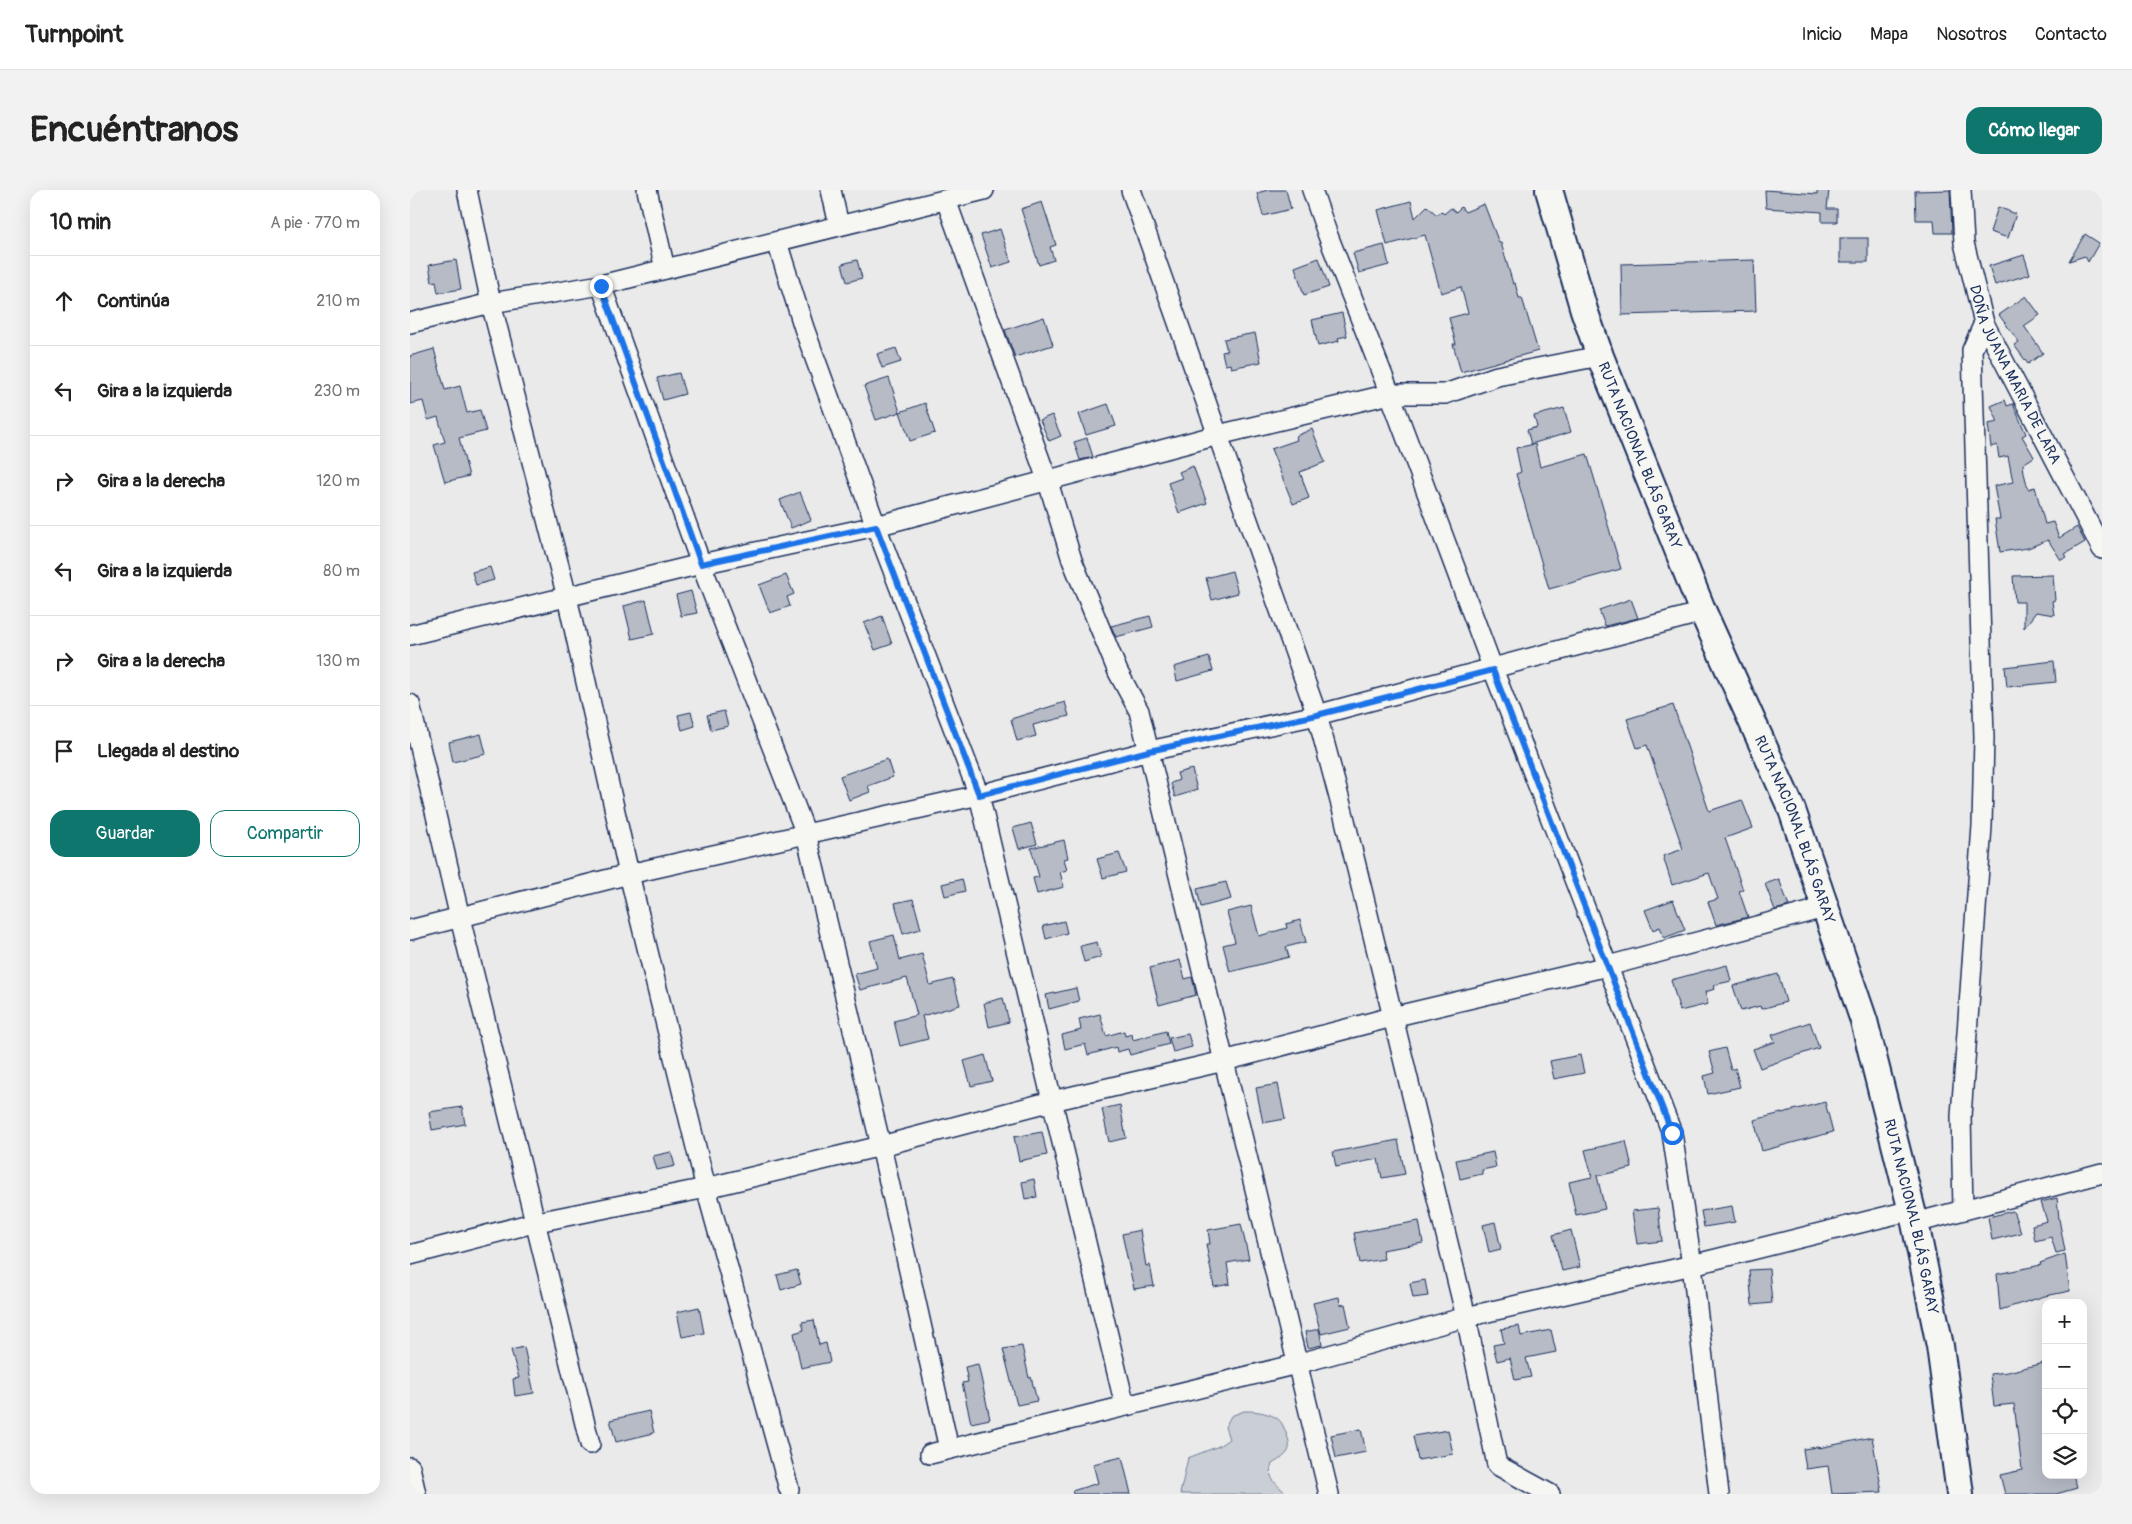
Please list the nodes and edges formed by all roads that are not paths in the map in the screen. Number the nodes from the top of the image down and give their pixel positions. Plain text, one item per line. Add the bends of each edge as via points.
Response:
1 (467, 190) edge
2 (647, 190) edge
3 (831, 190) edge
4 (984, 190) edge
5 (1131, 190) edge
6 (1312, 190) edge
7 (1549, 190) edge
8 (1961, 190) edge
9 (946, 200) junction
10 (839, 226) junction
11 (777, 242) junction
12 (665, 269) junction
13 (601, 286) junction
14 (491, 303) junction
15 (410, 323) edge
16 (1984, 323) junction
17 (1600, 356) junction
18 (1390, 394) junction
19 (1218, 436) junction
20 (1048, 482) junction
21 (876, 526) junction
22 (2102, 549) edge
23 (701, 564) junction
24 (567, 597) junction
25 (1703, 612) junction
26 (410, 635) edge
27 (1493, 670) junction
28 (410, 704) edge
29 (1317, 715) junction
30 (1149, 751) junction
31 (979, 795) junction
32 (806, 834) junction
33 (629, 874) junction
34 (1824, 908) junction
35 (460, 918) junction
36 (410, 930) edge
37 (1608, 966) junction
38 (1392, 1017) junction
39 (1224, 1061) junction
40 (1052, 1101) junction
41 (881, 1146) junction
42 (2102, 1173) edge
43 (706, 1188) junction
44 (1963, 1210) junction
45 (1914, 1216) junction
46 (537, 1222) junction
47 (410, 1255) edge
48 (1692, 1265) junction
49 (1466, 1317) junction
50 (1297, 1364) junction
51 (1125, 1406) junction
52 (590, 1444) dead end
53 (949, 1449) junction
54 (930, 1454) dead end
55 (410, 1467) edge
56 (789, 1489) dead end
57 (416, 1494) edge
58 (1329, 1494) edge
59 (1550, 1494) edge
60 (1719, 1494) edge
61 (1960, 1494) edge

1 - 14 street
2 - 12 street
3 - 10 street
4 - 9 street
5 - 19 street
6 - 18 street
7 - 17 highway, RUTA NACIONAL BLÁS GARAY
8 - 16 street, DOÑA JUANA MARIA DE LARA via 1964,243
9 - 10 street
9 - 20 street
10 - 11 street
11 - 12 street
11 - 21 street via 804,328
12 - 13 street
13 - 14 street
13 - 23 street
14 - 15 street
14 - 24 street
16 - 22 street, DOÑA JUANA MARIA DE LARA
16 - 44 street via 1972,350 1984,738 1982,826 1961,1116
17 - 18 street via 1497,376 1445,394
17 - 25 highway, RUTA NACIONAL BLÁS GARAY
18 - 19 street
18 - 27 street
19 - 20 street
19 - 29 street
20 - 21 street
20 - 30 street via 1072,560 1118,672 1139,711
21 - 23 street
21 - 31 street
23 - 24 street
23 - 32 street
24 - 26 street
24 - 33 street
25 - 27 street
25 - 34 highway, RUTA NACIONAL BLÁS GARAY via 1792,810
27 - 29 street
27 - 37 street
28 - 35 street
29 - 30 street
29 - 38 street
30 - 31 street
30 - 39 street
31 - 32 street
31 - 40 street
32 - 33 street
32 - 41 street
33 - 35 street
33 - 43 street
34 - 37 street
34 - 45 highway, RUTA NACIONAL BLÁS GARAY via 1864,1021
35 - 36 street
35 - 46 street
37 - 38 street
37 - 48 street via 1672,1133
38 - 39 street
38 - 49 street
39 - 40 street
39 - 50 street
40 - 41 street
40 - 51 street
41 - 43 street
41 - 53 street
42 - 44 street
43 - 46 street
43 - 56 street
44 - 45 street
45 - 48 street
45 - 61 highway, RUTA NACIONAL BLÁS GARAY via 1940,1346
46 - 47 street
46 - 52 street
48 - 49 street
48 - 60 street
49 - 50 street
49 - 59 street via 1497,1465
50 - 51 street
50 - 58 street
51 - 53 street
53 - 54 street
55 - 57 street

